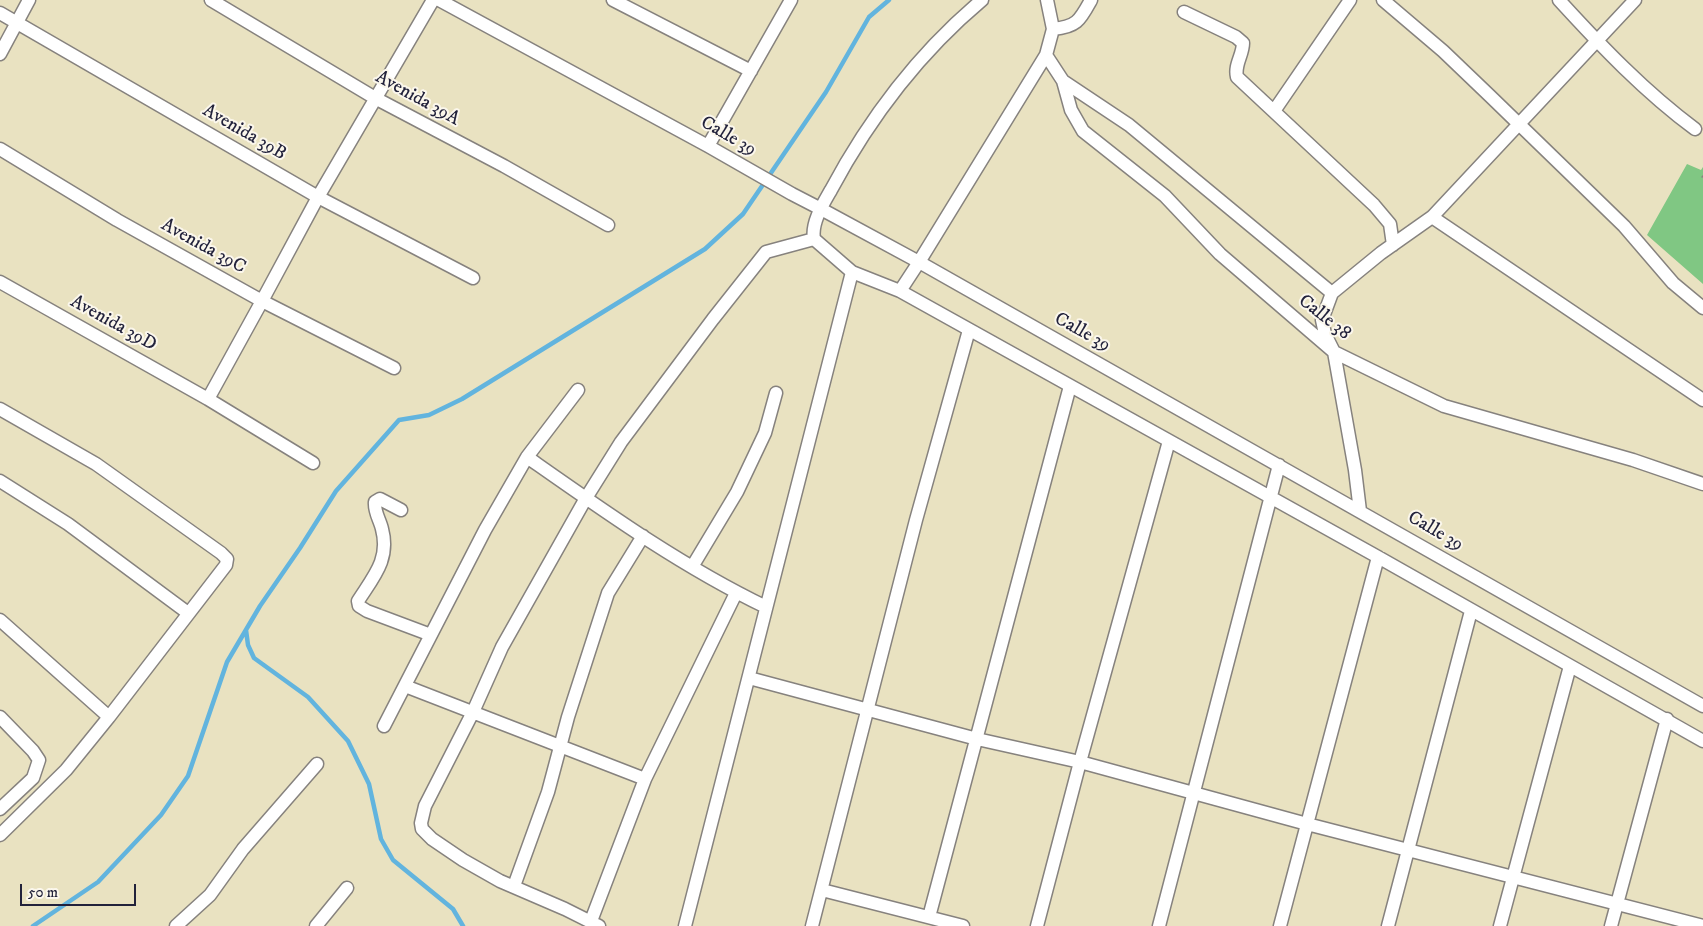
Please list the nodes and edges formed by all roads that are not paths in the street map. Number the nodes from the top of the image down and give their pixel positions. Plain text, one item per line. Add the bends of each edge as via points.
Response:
1 (29, 0) edge
2 (212, 0) edge
3 (433, 0) edge
4 (438, 0) edge
5 (613, 0) edge
6 (982, 0) edge
7 (1047, 0) edge
8 (1092, 0) edge
9 (1350, 0) edge
10 (1383, 0) edge
11 (1559, 0) edge
12 (1635, 0) edge
13 (789, 1) edge
14 (1184, 12) dead end
15 (0, 13) edge
16 (17, 23) junction
17 (1053, 29) junction
18 (1597, 42) junction
19 (0, 54) edge
20 (1046, 55) junction
21 (751, 71) junction
22 (1063, 81) junction
23 (375, 98) junction
24 (1274, 111) junction
25 (1519, 125) junction
26 (1695, 129) dead end
27 (708, 146) junction
28 (0, 149) edge
29 (318, 197) junction
30 (821, 209) junction
31 (1432, 217) junction
32 (608, 225) dead end
33 (814, 240) junction
34 (1393, 245) junction
35 (919, 262) junction
36 (852, 272) junction
37 (473, 278) dead end
38 (1, 284) edge
39 (900, 291) junction
40 (1332, 293) junction
41 (262, 301) junction
42 (1703, 308) edge
43 (969, 330) junction
44 (1334, 352) junction
45 (394, 368) dead end
46 (1070, 386) junction
47 (578, 390) dead end
48 (776, 393) dead end
49 (208, 399) junction
50 (1703, 400) edge
51 (0, 409) edge
52 (1169, 441) junction
53 (528, 456) junction
54 (313, 463) dead end
55 (1279, 465) junction
56 (0, 481) edge
57 (1703, 484) edge
58 (586, 498) junction
59 (1270, 498) junction
60 (401, 510) dead end
61 (1360, 512) junction
62 (643, 536) junction
63 (1378, 556) junction
64 (692, 567) junction
65 (736, 592) junction
66 (766, 607) junction
67 (1471, 610) junction
68 (188, 613) junction
69 (0, 620) edge
70 (431, 635) junction
71 (1570, 666) junction
72 (749, 678) junction
73 (405, 686) junction
74 (1703, 706) edge
75 (868, 710) junction
76 (473, 712) junction
77 (0, 717) edge
78 (109, 717) junction
79 (1667, 719) junction
80 (384, 726) dead end
81 (977, 739) junction
82 (1703, 741) edge
83 (560, 746) junction
84 (1080, 762) junction
85 (317, 764) dead end
86 (645, 779) junction
87 (1194, 792) junction
88 (0, 809) edge
89 (1307, 824) junction
90 (0, 834) edge
91 (1408, 850) junction
92 (1513, 877) junction
93 (514, 886) junction
94 (347, 888) dead end
95 (822, 890) junction
96 (1617, 904) junction
97 (929, 917) junction
98 (595, 924) edge
99 (176, 926) edge
100 (316, 926) edge
101 (685, 926) edge
102 (812, 926) edge
103 (963, 926) edge
104 (1036, 926) edge
105 (1159, 926) edge
106 (1280, 926) edge
107 (1388, 926) edge
108 (1500, 926) edge
109 (1611, 926) edge
110 (1703, 926) edge

1 - 16 street
2 - 23 street, Avenida 39A
3 - 23 street
4 - 27 street, Calle 39
5 - 21 street
6 - 30 street via 924,57 886,102 846,162
7 - 17 street
8 - 17 street via 1075,24
9 - 24 street
10 - 25 street
11 - 18 street
12 - 18 street
13 - 21 street
14 - 24 street via 1244,42 1235,70 1237,77
15 - 16 street, Avenida 39B
16 - 19 street
16 - 29 street, Avenida 39B
17 - 20 street
18 - 25 street
18 - 26 street via 1671,112
20 - 22 street, Calle 38
20 - 35 street
21 - 27 street
22 - 40 street via 1129,125
22 - 44 street, Calle 38 via 1071,110 1083,131 1165,196 1220,254
23 - 29 street
23 - 32 street, Avenida 39A
24 - 34 street via 1374,204 1390,224
25 - 31 street
25 - 42 street via 1624,226 1673,283
27 - 30 street, Calle 39
28 - 41 street, Avenida 39C via 117,220
29 - 37 street, Avenida 39B
29 - 41 street
30 - 33 street via 812,232
30 - 35 street, Calle 39
31 - 34 street
31 - 50 street
33 - 36 street
33 - 58 street via 766,252 621,442
34 - 40 street
35 - 39 street
35 - 55 street, Calle 39
36 - 39 street
36 - 66 street
38 - 49 street, Avenida 39D
39 - 43 street
40 - 44 street via 1322,320
41 - 45 street, Avenida 39C
41 - 49 street
43 - 46 street
43 - 75 street
44 - 57 street, Calle 38 via 1444,406 1633,460
44 - 61 street
46 - 52 street
46 - 81 street
47 - 53 street
48 - 64 street via 764,433 737,492
49 - 54 street, Avenida 39D
51 - 68 street via 96,464 228,559
52 - 59 street
52 - 84 street
53 - 58 street
53 - 70 street via 485,530
55 - 59 street
55 - 61 street, Calle 39
56 - 68 street via 68,524
58 - 62 street
58 - 76 street via 502,647
59 - 63 street
59 - 87 street
60 - 70 street via 383,499 375,502 383,530 384,558 358,601 359,606
61 - 74 street, Calle 39
62 - 64 street
62 - 83 street via 608,593
63 - 67 street
63 - 89 street
64 - 65 street
65 - 66 street
65 - 86 street
66 - 72 street
67 - 71 street
67 - 91 street
68 - 78 street
69 - 78 street
70 - 73 street
71 - 79 street
71 - 92 street
72 - 75 street
72 - 101 street
73 - 76 street
73 - 80 street
75 - 81 street
75 - 95 street
76 - 83 street
76 - 93 street via 425,806 422,828 432,839 463,860
77 - 88 street via 40,760 32,778
78 - 90 street via 66,770
79 - 82 street
79 - 96 street
81 - 84 street
81 - 97 street
83 - 86 street
83 - 93 street via 548,792
84 - 87 street
84 - 104 street
85 - 99 street via 243,849 210,895
86 - 98 street
87 - 89 street
87 - 105 street
89 - 91 street
89 - 106 street
91 - 92 street
91 - 107 street
92 - 96 street
92 - 108 street
93 - 98 street
94 - 100 street
95 - 97 street
95 - 102 street
96 - 109 street
96 - 110 street
97 - 103 street

